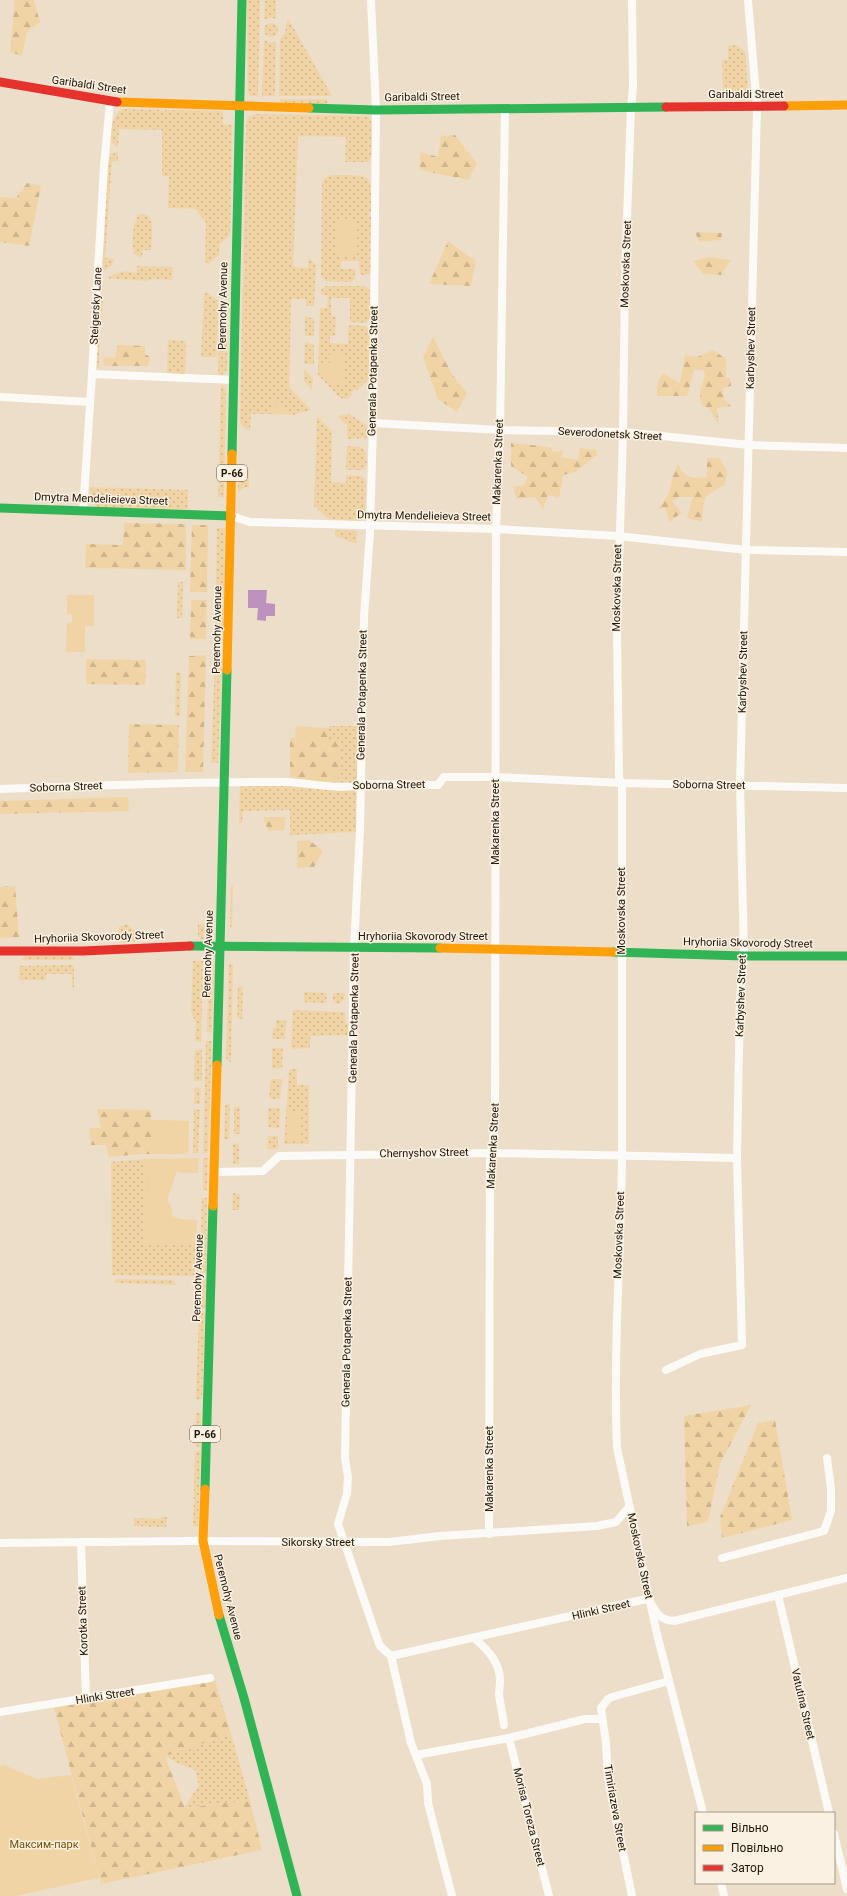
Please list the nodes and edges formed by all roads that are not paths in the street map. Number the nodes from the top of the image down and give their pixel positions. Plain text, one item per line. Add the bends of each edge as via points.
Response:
1 (242, 0) edge
2 (371, 0) edge
3 (632, 0) edge
4 (748, 0) edge
5 (0, 82) edge
6 (110, 102) junction
7 (847, 105) edge
8 (240, 106) junction
9 (631, 107) junction
10 (757, 107) junction
11 (505, 109) junction
12 (376, 110) junction
13 (92, 374) junction
14 (234, 380) junction
15 (0, 397) edge
16 (90, 402) junction
17 (373, 423) junction
18 (500, 430) junction
19 (622, 432) junction
20 (749, 445) junction
21 (847, 448) edge
22 (0, 508) edge
23 (83, 510) junction
24 (231, 516) junction
25 (370, 527) junction
26 (496, 529) junction
27 (618, 536) junction
28 (746, 550) junction
29 (847, 552) edge
30 (495, 777) junction
31 (225, 783) junction
32 (622, 783) junction
33 (360, 786) junction
34 (740, 786) junction
35 (847, 788) edge
36 (0, 789) edge
37 (221, 945) junction
38 (354, 948) junction
39 (496, 948) junction
40 (0, 951) edge
41 (621, 952) junction
42 (744, 956) junction
43 (847, 956) edge
44 (491, 1153) junction
45 (352, 1154) junction
46 (622, 1154) junction
47 (737, 1158) junction
48 (213, 1172) junction
49 (666, 1370) dead end
50 (827, 1458) dead end
51 (630, 1507) junction
52 (489, 1534) junction
53 (203, 1541) junction
54 (345, 1541) junction
55 (81, 1542) junction
56 (0, 1543) edge
57 (722, 1558) dead end
58 (847, 1578) edge
59 (778, 1595) junction
60 (649, 1600) junction
61 (474, 1638) junction
62 (391, 1656) junction
63 (210, 1678) dead end
64 (669, 1681) junction
65 (86, 1700) junction
66 (0, 1712) edge
67 (602, 1719) junction
68 (504, 1725) dead end
69 (508, 1738) junction
70 (416, 1755) junction
71 (703, 1812) edge
72 (829, 1812) edge
73 (835, 1838) edge
74 (721, 1884) edge
75 (847, 1890) edge
76 (297, 1896) edge
77 (452, 1896) edge
78 (549, 1896) edge
79 (632, 1896) edge
80 (724, 1896) edge

1 - 8 main road, Peremohy Avenue / Р-66
2 - 12 street, Generala Potapenka Street
3 - 9 street, Moskovska Street
4 - 10 street, Karbyshev Street
5 - 6 main road, Garibaldi Street
6 - 8 main road, Garibaldi Street
6 - 13 street, Steigersky Lane
7 - 10 main road, Garibaldi Street
8 - 12 main road, Garibaldi Street
8 - 14 main road, Peremohy Avenue / Р-66
9 - 10 main road, Garibaldi Street
9 - 11 main road, Garibaldi Street
9 - 19 street, Moskovska Street
10 - 20 street, Karbyshev Street
11 - 12 main road, Garibaldi Street
11 - 18 street, Makarenka Street
12 - 17 street, Generala Potapenka Street
13 - 14 street
13 - 16 street, Steigersky Lane
14 - 24 main road, Peremohy Avenue / Р-66
15 - 16 street
16 - 23 street, Steigersky Lane
17 - 18 street, Severodonetsk Street
17 - 25 street, Generala Potapenka Street
18 - 19 street, Severodonetsk Street
18 - 26 street, Makarenka Street
19 - 20 street, Severodonetsk Street
19 - 27 street, Moskovska Street
20 - 21 street, Severodonetsk Street
20 - 28 street, Karbyshev Street
22 - 23 main road, Dmytra Mendelieieva Street
23 - 24 main road, Dmytra Mendelieieva Street
24 - 25 street, Dmytra Mendelieieva Street via 250,522
24 - 31 main road, Peremohy Avenue / Р-66
25 - 26 street, Dmytra Mendelieieva Street
25 - 33 street, Generala Potapenka Street via 364,617
26 - 27 street, Dmytra Mendelieieva Street
26 - 30 street, Makarenka Street
27 - 28 street, Dmytra Mendelieieva Street
27 - 32 street, Moskovska Street via 619,778
28 - 29 street, Dmytra Mendelieieva Street
28 - 34 street, Karbyshev Street
30 - 32 street, Soborna Street
30 - 33 street, Soborna Street via 444,777 438,785
30 - 39 street, Makarenka Street
31 - 33 street, Soborna Street via 288,782 311,786
31 - 36 street, Soborna Street
31 - 37 main road, Peremohy Avenue / Р-66
32 - 34 street, Soborna Street
32 - 41 street, Moskovska Street
33 - 38 street, Generala Potapenka Street
34 - 35 street, Soborna Street
34 - 42 street, Karbyshev Street
37 - 38 main road, Hryhoriia Skovorody Street
37 - 40 main road, Hryhoriia Skovorody Street via 83,951
37 - 48 main road, Peremohy Avenue / Р-66
38 - 39 main road, Hryhoriia Skovorody Street
38 - 45 street, Generala Potapenka Street
39 - 41 main road, Hryhoriia Skovorody Street
39 - 44 street, Makarenka Street via 495,1125
41 - 42 main road, Hryhoriia Skovorody Street
41 - 46 street, Moskovska Street
42 - 43 main road, Hryhoriia Skovorody Street
42 - 47 street, Karbyshev Street via 740,998
44 - 45 street, Chernyshov Street
44 - 46 street, Chernyshov Street
44 - 52 street, Makarenka Street
45 - 48 street, Chernyshov Street via 279,1156 263,1171
45 - 54 street, Generala Potapenka Street via 345,1458 348,1477 347,1493 338,1524
46 - 47 street, Chernyshov Street
46 - 51 street, Moskovska Street via 615,1381 617,1448
47 - 49 street, Karbyshev Street via 742,1345 700,1354
48 - 53 main road, Peremohy Avenue / Р-66
50 - 57 street via 831,1511 824,1531
51 - 52 street, Sikorsky Street via 616,1522 597,1526
51 - 60 street, Moskovska Street
52 - 54 street, Sikorsky Street via 389,1542
53 - 54 street, Sikorsky Street
53 - 55 street, Sikorsky Street
53 - 76 main road, Peremohy Avenue / Р-66 via 220,1619
54 - 62 street, Generala Potapenka Street via 376,1638 380,1646
55 - 56 street, Sikorsky Street
55 - 65 street, Korotka Street
58 - 59 street
59 - 60 street via 674,1621 658,1616
59 - 72 street, Vatutina Street
60 - 61 street, Hlinki Street
60 - 64 street, Moskovska Street
61 - 62 street, Hlinki Street
61 - 68 street via 494,1658 499,1671
62 - 70 street, Generala Potapenka Street
63 - 65 street, Hlinki Street
64 - 67 street via 612,1696 601,1708
64 - 71 street, Moskovska Street
65 - 66 street, Hlinki Street
67 - 69 street via 585,1719
67 - 79 street, Timiriazeva Street via 608,1779
69 - 70 street
69 - 78 street, Morisa Toreza Street
70 - 77 street, Generala Potapenka Street via 426,1784 428,1804
73 - 75 street
74 - 80 street

